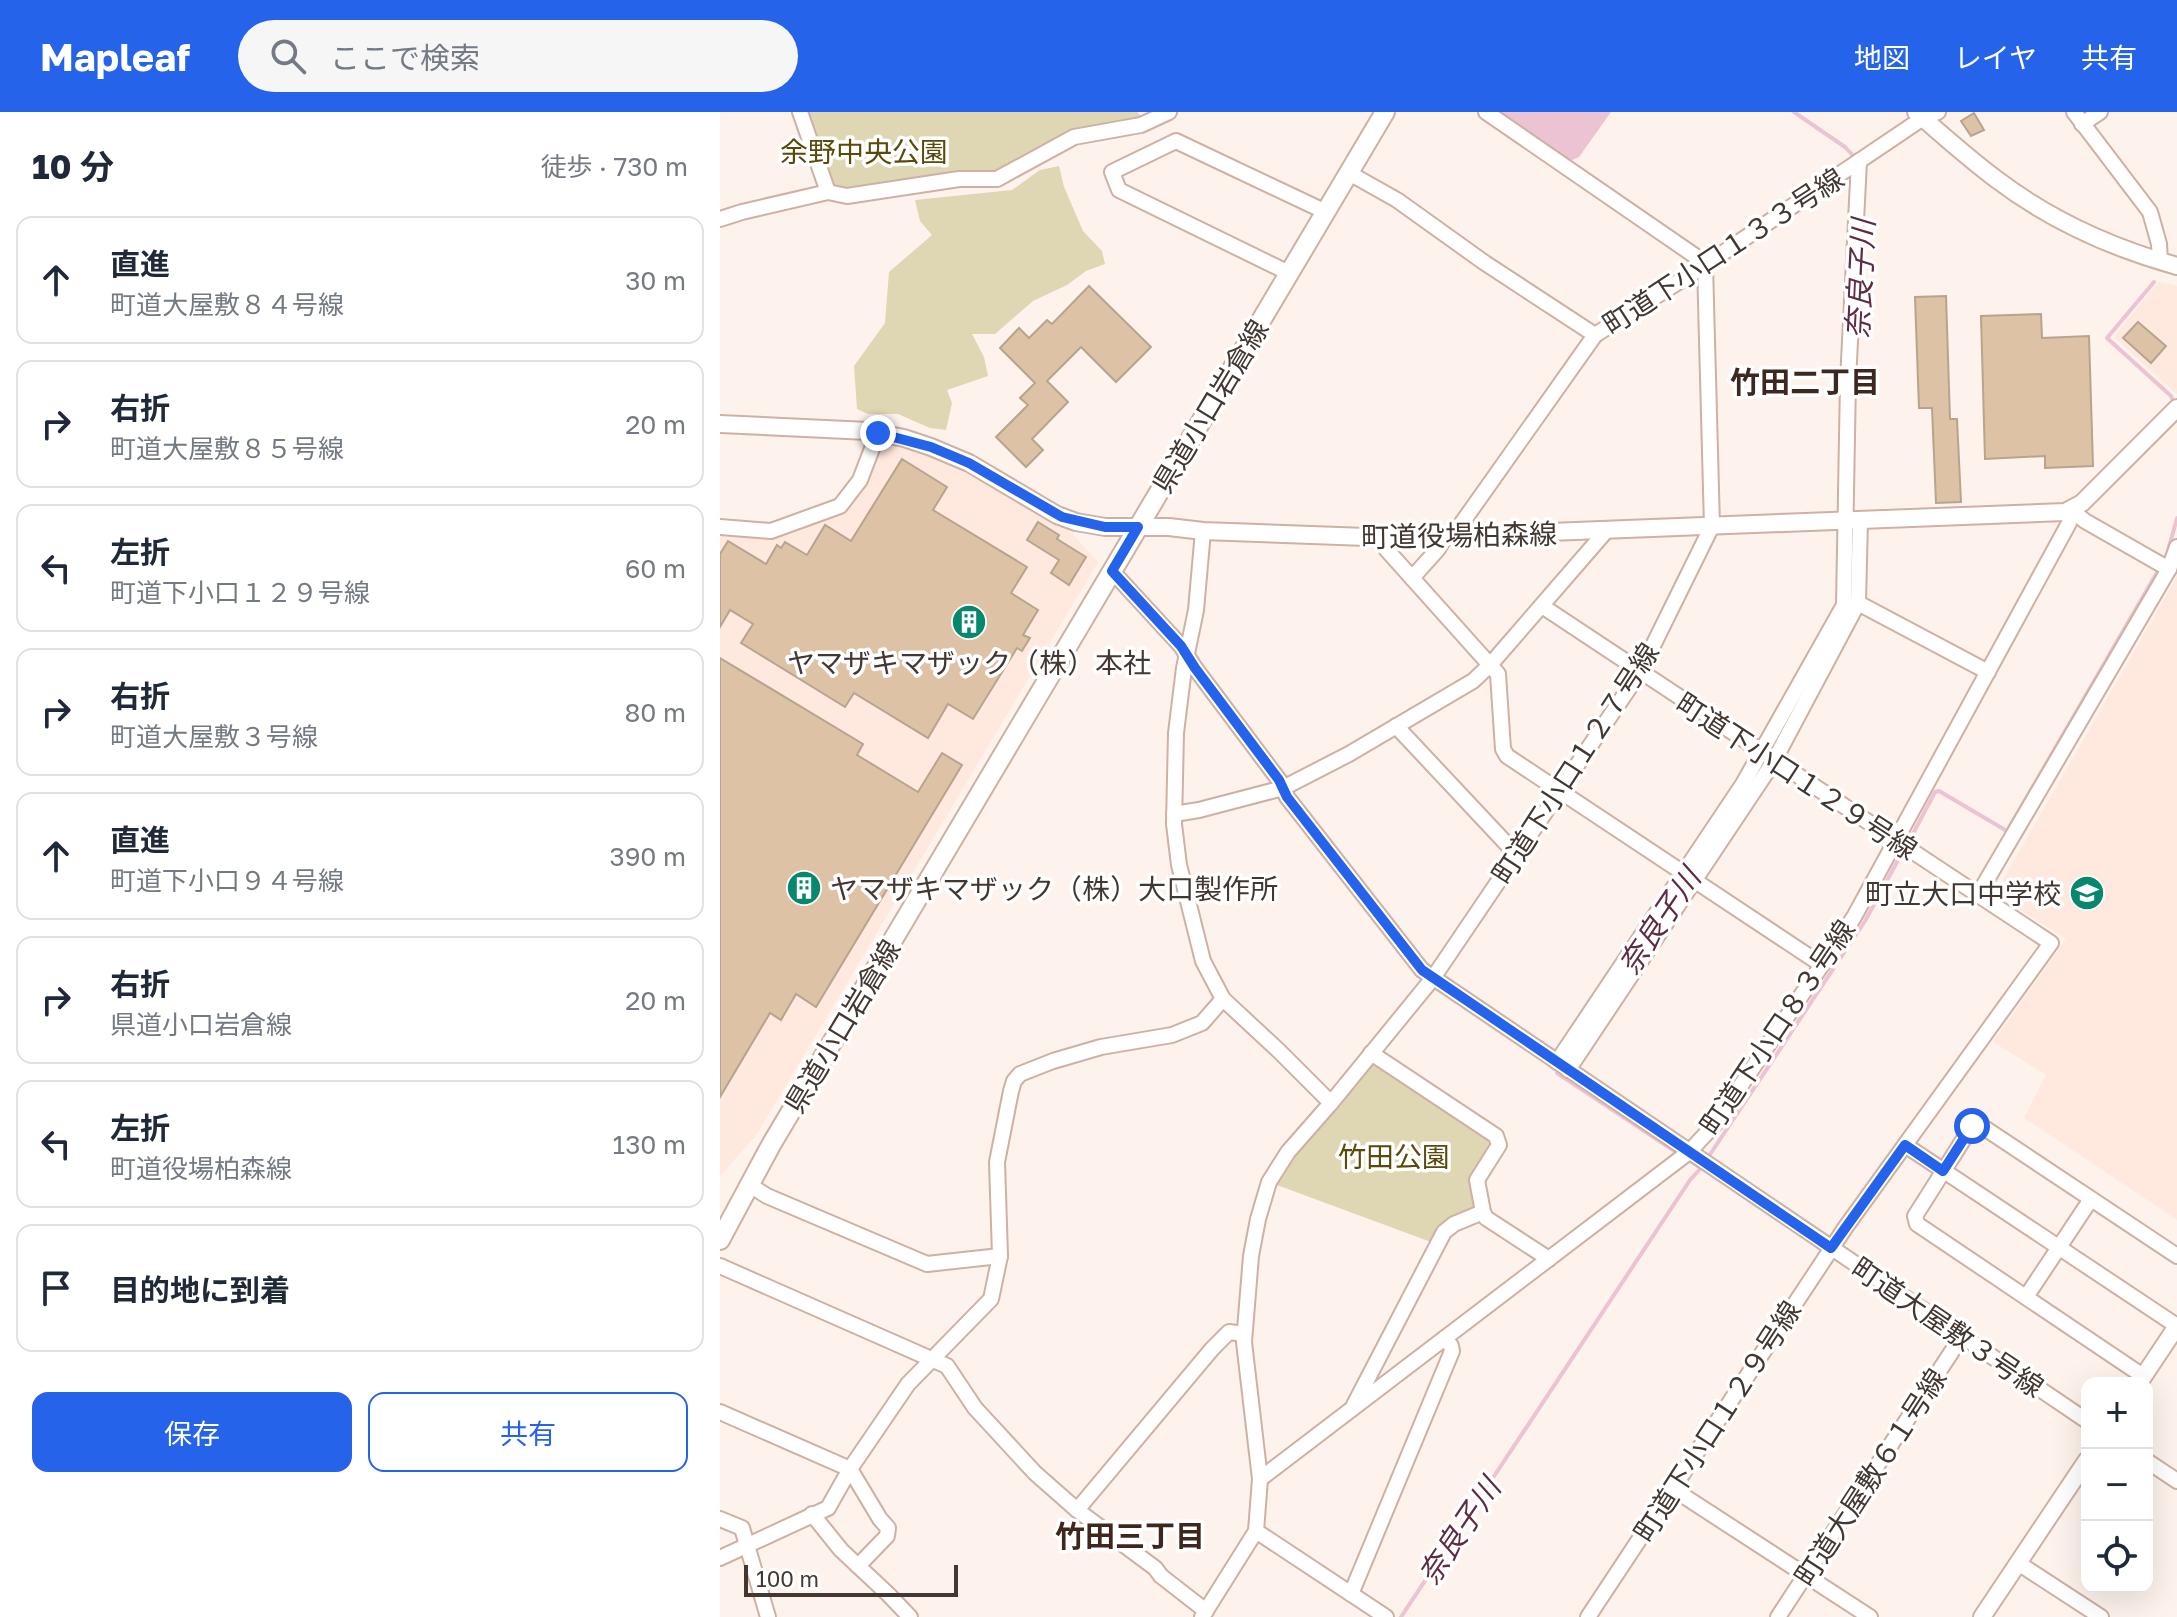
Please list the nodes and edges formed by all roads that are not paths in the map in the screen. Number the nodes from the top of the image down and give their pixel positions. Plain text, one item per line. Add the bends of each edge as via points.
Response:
1 (800, 112) edge
2 (1169, 112) edge
3 (1385, 112) edge
4 (1486, 112) edge
5 (2100, 112) edge
6 (1926, 114) edge
7 (1150, 115) edge
8 (2078, 118) edge
9 (1859, 161) junction
10 (1349, 173) junction
11 (828, 192) junction
12 (1326, 212) junction
13 (720, 219) edge
14 (2160, 261) junction
15 (1705, 265) junction
16 (2177, 266) edge
17 (1289, 273) junction
18 (1595, 335) junction
19 (2177, 408) edge
20 (720, 424) edge
21 (878, 433) junction
22 (2071, 510) junction
23 (1853, 521) junction
24 (1712, 526) junction
25 (720, 527) edge
26 (1138, 527) junction
27 (1607, 530) junction
28 (1203, 531) junction
29 (1448, 537) junction
30 (1386, 538) junction
31 (2177, 547) edge
32 (2169, 569) junction
33 (1112, 571) junction
34 (1412, 578) junction
35 (1858, 603) junction
36 (1542, 606) junction
37 (1187, 655) junction
38 (1490, 665) junction
39 (1640, 672) junction
40 (1988, 672) junction
41 (1396, 726) junction
42 (1768, 757) junction
43 (1283, 788) junction
44 (1560, 790) junction
45 (1174, 814) junction
46 (1896, 841) junction
47 (1517, 855) junction
48 (1689, 876) junction
49 (1978, 895) junction
50 (1822, 965) junction
51 (1433, 978) junction
52 (1223, 999) junction
53 (1371, 1053) junction
54 (1562, 1066) junction
55 (1331, 1103) junction
56 (1905, 1145) junction
57 (1689, 1152) junction
58 (1943, 1171) junction
59 (748, 1184) junction
60 (2091, 1199) junction
61 (1483, 1212) junction
62 (720, 1240) edge
63 (1831, 1248) junction
64 (2059, 1248) junction
65 (1000, 1256) junction
66 (2177, 1256) edge
67 (1549, 1259) junction
68 (720, 1266) edge
69 (2026, 1297) junction
70 (2177, 1326) edge
71 (1244, 1334) junction
72 (1962, 1336) junction
73 (1445, 1338) junction
74 (933, 1360) junction
75 (2137, 1377) edge
76 (2143, 1377) edge
77 (1352, 1409) junction
78 (720, 1412) edge
79 (2081, 1417) edge
80 (2153, 1465) edge
81 (850, 1469) junction
82 (2081, 1469) edge
83 (1260, 1479) junction
84 (2177, 1481) edge
85 (1673, 1489) junction
86 (1077, 1510) junction
87 (812, 1514) junction
88 (720, 1519) edge
89 (1256, 1531) junction
90 (748, 1544) junction
91 (720, 1558) edge
92 (2018, 1563) junction
93 (858, 1566) junction
94 (1805, 1575) junction
95 (1351, 1594) junction
96 (1204, 1614) edge
97 (768, 1617) edge
98 (910, 1617) edge
99 (1386, 1617) edge
100 (1588, 1617) edge
101 (1778, 1617) edge
102 (1870, 1617) edge
103 (1982, 1617) edge
104 (2101, 1617) edge

1 - 11 street
2 - 7 street
3 - 10 main road, 県道小口岩倉線
4 - 15 street
5 - 8 street
6 - 9 street, 町道下小口１３３号線
6 - 14 street via 1997,180 2048,214
7 - 11 street via 1141,125 1074,137 997,179 959,179 847,196
8 - 14 street via 2150,212
9 - 15 street, 町道下小口１３３号線
9 - 23 street via 1848,381
10 - 12 main road, 県道小口岩倉線
10 - 18 street
11 - 13 street
12 - 17 main road, 県道小口岩倉線
12 - 17 street via 1176,141 1112,172 1119,190
14 - 16 street
15 - 18 street, 町道下小口１３３号線
15 - 24 street, 町道下小口１２７号線
17 - 26 main road, 県道小口岩倉線
18 - 29 street, 町道下小口１３３号線
19 - 22 street
20 - 21 street, 町道役場柏森線
21 - 25 street via 860,480 840,506 771,531
21 - 26 street, 町道役場柏森線 via 969,463 1062,517 1105,527
22 - 23 street, 町道役場柏森線
22 - 32 street
22 - 40 street, 町道下小口８３号線 via 2069,523
23 - 24 street, 町道役場柏森線
23 - 35 street
23 - 42 street via 1844,605
24 - 27 street, 町道役場柏森線
24 - 39 street, 町道下小口１２７号線
26 - 28 street, 町道役場柏森線
26 - 33 main road, 県道小口岩倉線
27 - 29 street, 町道役場柏森線
27 - 36 street
28 - 30 street, 町道役場柏森線
28 - 37 street
29 - 30 street, 町道役場柏森線
29 - 34 street, 町道下小口１３３号線
30 - 34 street via 1386,549
31 - 32 street
32 - 49 street
33 - 37 street, 町道大屋敷３号線
33 - 59 main road, 県道小口岩倉線
34 - 38 street
35 - 40 street
35 - 42 street
36 - 38 street
36 - 39 street, 町道下小口１２９号線
37 - 43 street, 町道大屋敷３号線
37 - 45 street via 1176,733
38 - 41 street via 1473,681
38 - 44 street via 1498,674 1503,749
39 - 42 street, 町道下小口１２９号線
39 - 44 street, 町道下小口１２７号線
40 - 46 street, 町道下小口８３号線
41 - 43 street
41 - 47 street
42 - 46 street, 町道下小口１２９号線
42 - 48 street
43 - 45 street
43 - 51 street, 町道大屋敷３号線
44 - 47 street, 町道下小口１２７号線
44 - 48 street
45 - 52 street via 1179,865 1203,961
46 - 49 street, 町道下小口１２９号線
46 - 50 street, 町道下小口８３号線
47 - 51 street, 町道下小口１２７号線
48 - 50 street
48 - 54 street
49 - 56 street, 町道下小口１２９号線 via 2051,943
50 - 57 street, 町道下小口８３号線 via 1715,1124
51 - 53 street, 町道下小口１２７号線
51 - 54 street, 町道大屋敷３号線
52 - 55 street
52 - 65 street via 1202,1023 1172,1035 1101,1047 1020,1074 1014,1081 997,1162
53 - 55 street, 町道下小口１２７号線
53 - 61 street via 1496,1136 1499,1145 1477,1180
54 - 57 street, 町道大屋敷３号線
55 - 71 street, 町道下小口１２７号線 via 1269,1182 1251,1256
56 - 58 street
56 - 63 street, 町道下小口１２９号線
57 - 63 street, 町道大屋敷３号線
57 - 67 street, 町道下小口８３号線
58 - 60 street via 1972,1126 1980,1125
58 - 64 street
58 - 69 street via 1915,1216 1917,1224
59 - 62 main road, 県道小口岩倉線
59 - 65 street via 927,1264
60 - 64 street
60 - 66 street
61 - 67 street
61 - 77 street via 1444,1232
63 - 72 street, 町道大屋敷３号線
63 - 85 street, 町道下小口１２９号線
64 - 69 street
64 - 70 street
65 - 74 street via 991,1299
67 - 73 street, 町道下小口８３号線
68 - 74 street
69 - 75 street
70 - 76 street
71 - 83 street, 町道下小口１２７号線
71 - 86 street via 1229,1332 1212,1349
72 - 79 street, 町道大屋敷３号線
72 - 94 street, 町道大屋敷６１号線
73 - 77 street, 町道下小口８３号線
73 - 95 street via 1452,1351
74 - 81 street via 908,1384
74 - 86 street via 947,1366 975,1408
77 - 83 street, 町道下小口８３号線
78 - 81 street
80 - 84 street
81 - 87 street via 828,1508
81 - 93 street via 888,1528 887,1536
82 - 92 street
83 - 89 street, 町道下小口１２７号線
85 - 94 street
85 - 100 street, 町道下小口１２９号線
86 - 96 street via 1155,1568
87 - 90 street
87 - 93 street
88 - 90 street via 742,1528
89 - 95 street
89 - 96 street
90 - 91 street
90 - 97 street
92 - 103 street
92 - 104 street
93 - 98 street
94 - 101 street, 町道大屋敷６１号線
94 - 102 street
95 - 99 street

